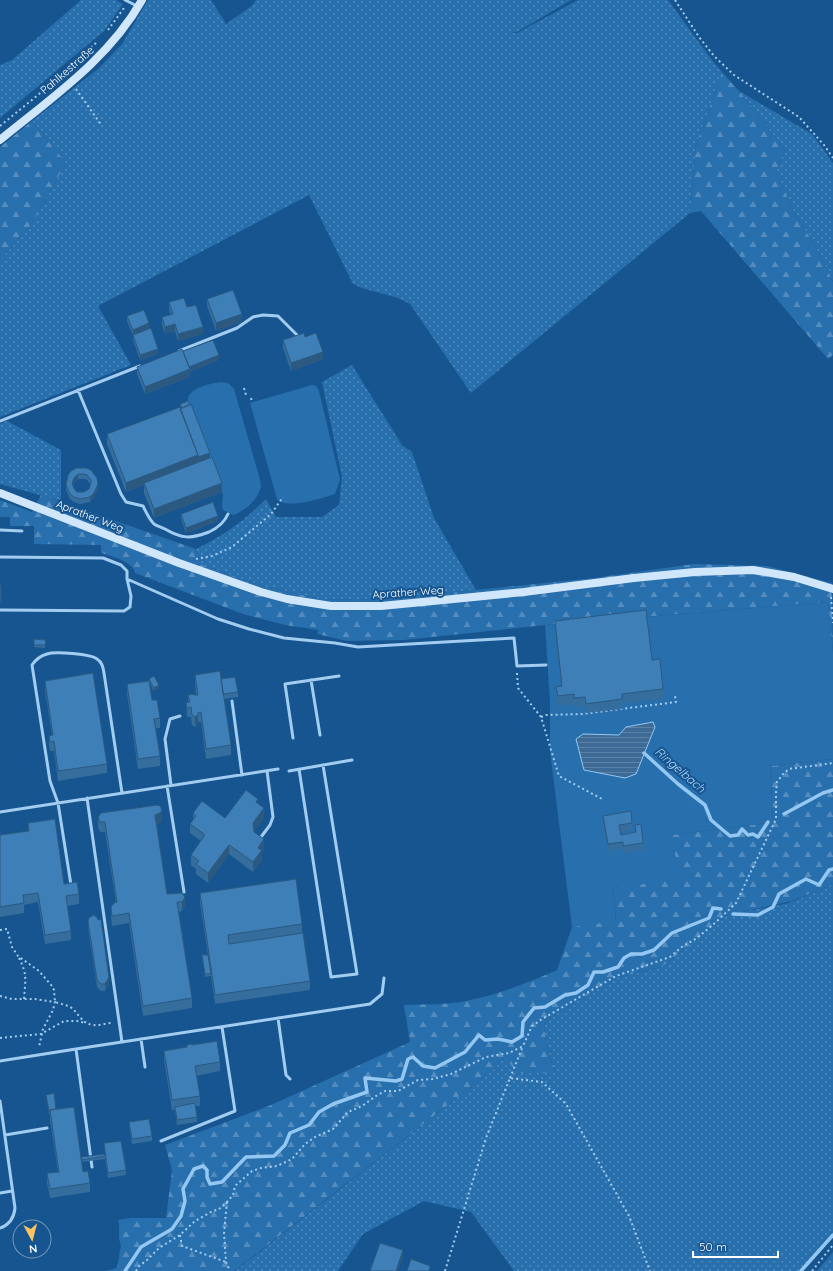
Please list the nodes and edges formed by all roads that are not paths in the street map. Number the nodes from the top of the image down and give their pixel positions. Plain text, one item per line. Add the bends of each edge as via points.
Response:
1 (126, 1) edge
2 (140, 4) edge
3 (0, 140) edge
4 (299, 337) edge
5 (179, 351) edge
6 (142, 365) edge
7 (78, 390) junction
8 (0, 421) edge
9 (0, 493) edge
10 (228, 514) dead end
11 (0, 530) edge
12 (22, 531) dead end
13 (0, 557) edge
14 (127, 579) junction
15 (831, 588) edge
16 (0, 610) edge
17 (546, 665) dead end
18 (339, 676) dead end
19 (312, 680) junction
20 (232, 701) dead end
21 (180, 716) dead end
22 (320, 735) dead end
23 (293, 738) dead end
24 (352, 760) dead end
25 (323, 765) junction
26 (278, 769) dead end
27 (299, 769) junction
28 (267, 770) junction
29 (289, 770) dead end
30 (242, 775) junction
31 (169, 786) junction
32 (122, 793) junction
33 (87, 798) junction
34 (58, 803) junction
35 (0, 812) edge
36 (261, 837) edge
37 (71, 885) edge
38 (184, 892) dead end
39 (384, 978) dead end
40 (278, 1018) junction
41 (222, 1027) junction
42 (140, 1039) junction
43 (122, 1042) junction
44 (76, 1049) junction
45 (0, 1060) edge
46 (145, 1067) dead end
47 (290, 1078) dead end
48 (0, 1101) edge
49 (46, 1128) dead end
50 (5, 1135) junction
51 (161, 1141) dead end
52 (92, 1167) dead end
53 (12, 1191) junction
54 (0, 1193) edge
55 (0, 1228) edge

1 - 2 lane, Pahlkestraße
2 - 3 street, Pahlkestraße via 123,30 96,60
4 - 5 lane via 278,316 263,315
6 - 7 lane
7 - 8 lane
7 - 10 lane via 113,478 126,502 143,506 154,524 190,538 216,529
9 - 15 street, Aprather Weg via 260,592 331,606 381,606 703,571 753,570 794,577
11 - 12 lane
13 - 14 lane via 103,558 121,565 127,571
14 - 16 lane via 131,596 130,607 124,611
14 - 17 lane via 218,619 284,638 358,647 514,638 517,666
18 - 19 lane
19 - 22 lane
19 - 23 lane via 285,684
20 - 30 lane
21 - 31 lane via 170,719 165,739
24 - 25 lane
25 - 27 lane
25 - 27 lane via 357,974 331,977
26 - 28 lane
27 - 29 lane
28 - 30 lane
28 - 36 lane via 273,818
30 - 31 lane
31 - 32 lane
31 - 38 lane
32 - 33 lane
32 - 34 lane via 102,664 89,656 48,653 37,658 32,665 50,781
33 - 34 lane
33 - 43 lane
34 - 35 lane
34 - 37 lane
39 - 40 lane via 382,994 370,1004
40 - 41 lane
40 - 47 lane via 286,1075
41 - 42 lane
41 - 51 lane via 235,1111
42 - 43 lane
42 - 46 lane
43 - 44 lane
44 - 45 lane
44 - 52 lane
48 - 50 lane
49 - 50 lane
50 - 53 lane
53 - 54 lane
53 - 55 lane via 14,1216 6,1226

